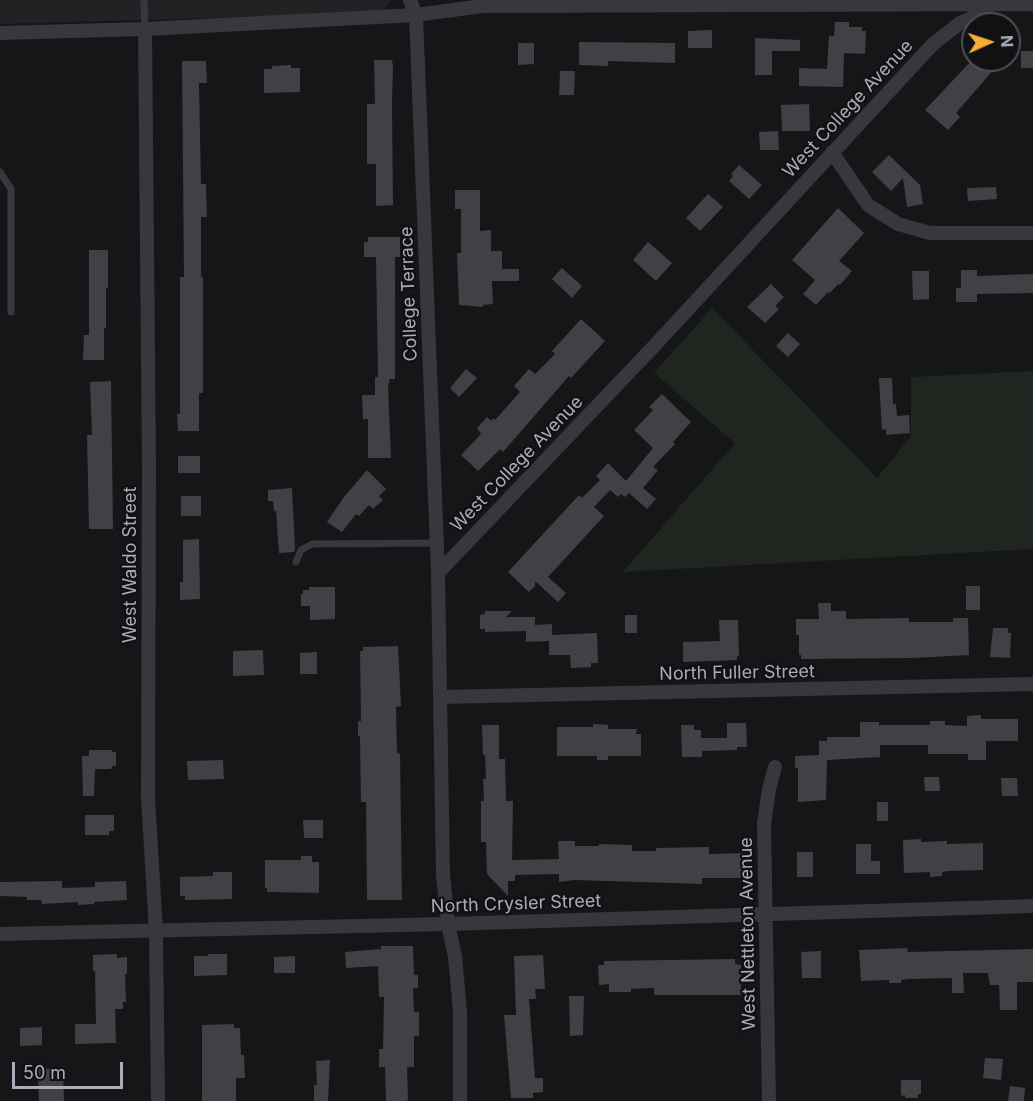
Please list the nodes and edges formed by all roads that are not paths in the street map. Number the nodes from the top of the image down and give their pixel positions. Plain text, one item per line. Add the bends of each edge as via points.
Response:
1 (144, 0) edge
2 (410, 0) edge
3 (962, 2) edge
4 (991, 4) junction
5 (1033, 4) edge
6 (416, 15) junction
7 (145, 29) junction
8 (0, 33) edge
9 (832, 152) junction
10 (0, 172) edge
11 (1033, 233) edge
12 (11, 312) dead end
13 (436, 543) junction
14 (296, 562) dead end
15 (438, 573) junction
16 (1033, 684) edge
17 (441, 697) junction
18 (775, 767) dead end
19 (1033, 906) edge
20 (765, 915) junction
21 (448, 924) junction
22 (156, 931) junction
23 (0, 934) edge
24 (158, 1101) edge
25 (460, 1101) edge
26 (769, 1101) edge

1 - 7 lane
2 - 6 street, College Terrace
3 - 4 street
3 - 6 street via 482,6
4 - 5 street
4 - 9 street, West College Avenue via 933,44
6 - 7 street
6 - 13 street, College Terrace
7 - 8 street
7 - 22 street, West Waldo Street via 148,798
9 - 11 street via 868,206 898,224 930,234
9 - 15 street, West College Avenue
10 - 12 lane via 11,189
13 - 14 lane via 312,544 301,550
13 - 15 street, College Terrace
15 - 17 street
16 - 17 street, North Fuller Street
17 - 21 street via 443,875
18 - 20 street, West Nettleton Avenue via 764,824
19 - 20 street, North Crysler Street
20 - 21 street, North Crysler Street
20 - 26 street, West Nettleton Avenue
21 - 22 street, North Crysler Street
21 - 25 street via 456,956 460,1012
22 - 23 street, North Crysler Street
22 - 24 street, West Waldo Street

